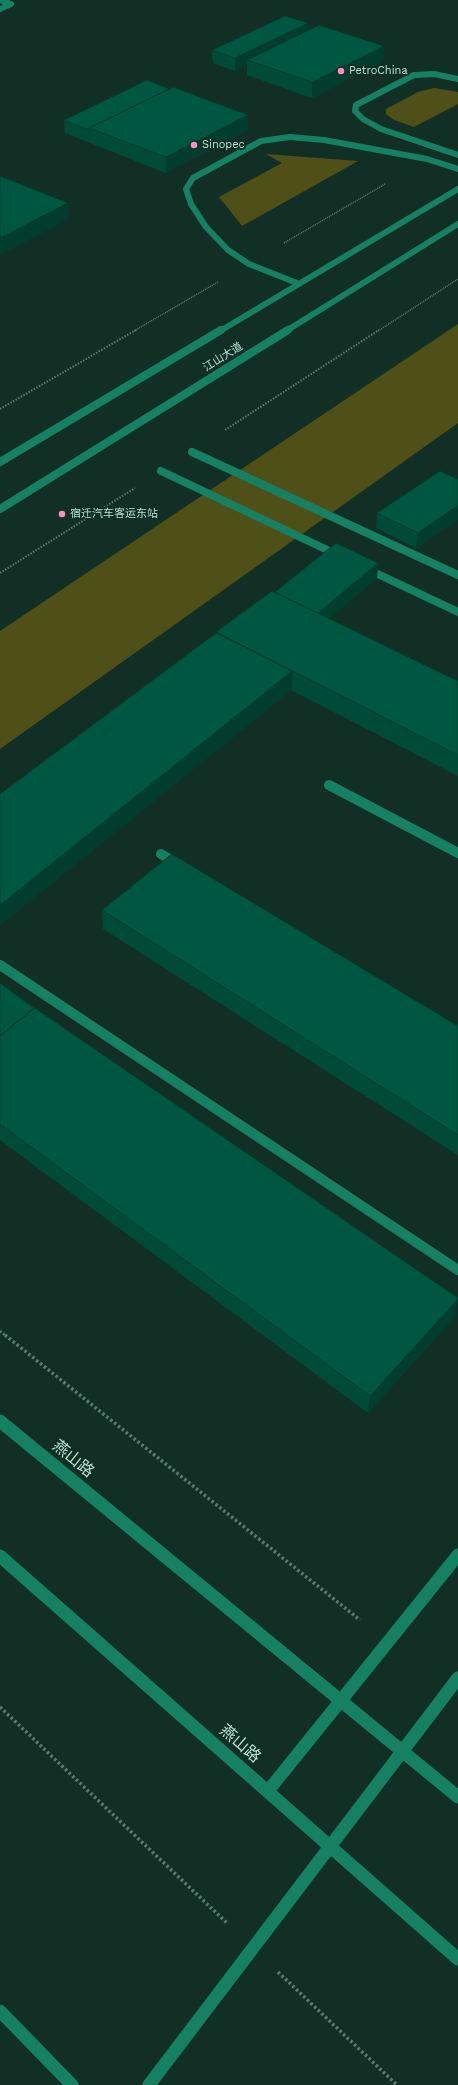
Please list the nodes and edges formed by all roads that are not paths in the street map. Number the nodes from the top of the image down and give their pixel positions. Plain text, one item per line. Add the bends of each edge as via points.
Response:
1 (0, 0) edge
2 (0, 9) edge
3 (458, 79) edge
4 (458, 155) edge
5 (458, 170) edge
6 (458, 189) edge
7 (458, 224) edge
8 (297, 283) junction
9 (192, 452) road end
10 (0, 462) edge
11 (161, 471) road end
12 (0, 509) edge
13 (346, 559) edge
14 (360, 566) edge
15 (458, 575) edge
16 (458, 612) edge
17 (329, 785) dead end
18 (458, 853) edge
19 (161, 854) dead end
20 (188, 870) edge
21 (0, 965) edge
22 (458, 1270) edge
23 (0, 1421) edge
24 (458, 1555) edge
25 (0, 1556) edge
26 (458, 1678) edge
27 (340, 1701) junction
28 (402, 1751) junction
29 (268, 1791) junction
30 (458, 1797) edge
31 (329, 1846) junction
32 (458, 1959) edge
33 (0, 2011) edge
34 (72, 2085) edge
35 (149, 2085) edge

1 - 2 main road via 11,4
3 - 4 main road via 434,74 414,75 356,105 355,111 363,119 382,129
5 - 8 main road via 428,159 324,140 290,137 261,141 193,178 186,189 191,204 206,227 228,250 249,264
6 - 8 main road, 江山大道
7 - 12 main road, 江山大道
8 - 10 main road, 江山大道
9 - 15 main road
11 - 13 main road
14 - 16 main road
17 - 18 main road
19 - 20 main road
21 - 22 main road
23 - 27 main road, 燕山路
24 - 27 main road
25 - 29 main road, 燕山路
26 - 28 main road
27 - 28 main road, 燕山路
27 - 29 main road
28 - 30 main road, 燕山路
28 - 31 main road
29 - 31 main road, 燕山路
31 - 32 main road, 燕山路
31 - 35 main road
33 - 34 main road

